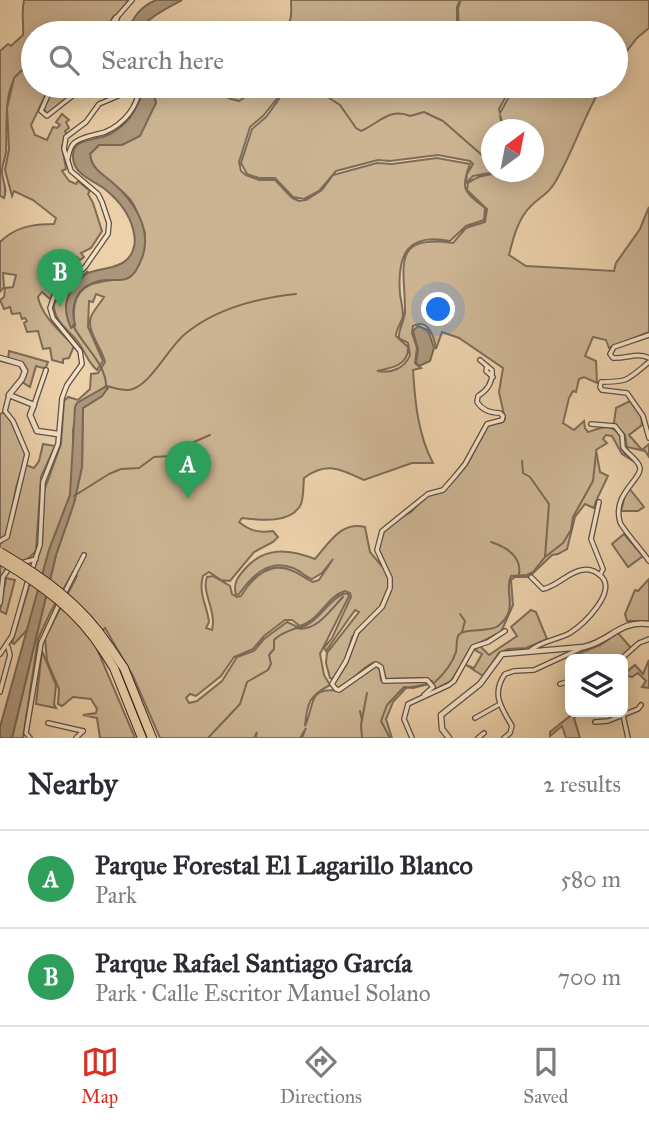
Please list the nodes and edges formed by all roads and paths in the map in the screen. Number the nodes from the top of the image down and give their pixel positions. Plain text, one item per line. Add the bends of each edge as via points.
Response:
1 (132, 0) edge
2 (115, 21) edge
3 (47, 98) edge
4 (70, 98) edge
5 (113, 98) edge
6 (138, 98) edge
7 (68, 160) junction
8 (649, 335) edge
9 (0, 358) edge
10 (480, 360) dead end
11 (649, 360) edge
12 (46, 370) dead end
13 (9, 395) junction
14 (34, 405) junction
15 (591, 424) dead end
16 (58, 434) junction
17 (649, 438) edge
18 (599, 502) dead end
19 (0, 541) edge
20 (0, 551) edge
21 (84, 555) dead end
22 (36, 559) junction
23 (0, 560) edge
24 (649, 561) edge
25 (600, 575) junction
26 (531, 577) dead end
27 (0, 603) edge
28 (649, 624) edge
29 (505, 631) dead end
30 (649, 639) edge
31 (8, 645) junction
32 (584, 647) junction
33 (107, 649) junction
34 (530, 651) junction
35 (0, 654) edge
36 (627, 654) edge
37 (565, 682) edge
38 (560, 684) dead end
39 (0, 692) edge
40 (424, 695) junction
41 (500, 704) junction
42 (641, 705) dead end
43 (628, 713) edge
44 (617, 717) edge
45 (623, 717) edge
46 (475, 718) dead end
47 (595, 722) dead end
48 (48, 723) dead end
49 (83, 731) junction
50 (484, 733) dead end
51 (30, 738) edge
52 (76, 738) edge
53 (85, 738) edge
54 (142, 738) edge
55 (152, 738) edge
56 (411, 738) edge
57 (449, 738) edge
58 (478, 738) edge
59 (505, 738) edge
60 (628, 738) edge

1 - 2 street
3 - 4 street via 41,111 47,116
5 - 7 street via 99,104 86,122 66,137
6 - 7 street via 122,122 71,145
7 - 16 street via 71,170 98,194 109,223 100,248 54,296 50,309 80,351 82,364 62,398
8 - 11 street via 614,347 610,354 622,359 643,355
9 - 13 street via 21,364 25,371
10 - 40 street via 493,377 477,402 500,413 502,419 487,424 465,464 443,490 428,494 382,531 377,550 390,588 382,607 357,632 332,684 339,690 376,664 384,681 427,680 432,687
11 - 17 street via 627,380 601,382 600,387 627,393 643,416
12 - 14 street
13 - 14 street
13 - 19 street via 5,411 27,454 7,537
14 - 16 street via 30,415 37,431
15 - 24 street via 615,426 627,454 640,469 620,500 619,518
16 - 22 street via 43,482
18 - 25 street via 591,539 603,569
20 - 33 highway, bridge via 73,602
21 - 51 street via 41,643 26,733
22 - 27 street via 9,568 3,577
22 - 31 street
23 - 33 highway, bridge via 69,608
25 - 26 street via 581,569 543,589
25 - 34 street via 605,597 584,620 569,634
28 - 32 street via 630,624
29 - 40 street via 474,647 454,681
30 - 36 street
31 - 35 street
31 - 39 street via 10,655
32 - 34 street
32 - 41 street via 534,670 505,674 497,690
33 - 54 highway
33 - 55 highway via 124,668
34 - 57 street via 502,653 480,684 441,715 442,729
37 - 38 street
40 - 56 street via 408,704 405,713
41 - 46 street
41 - 59 street via 512,726
42 - 43 street
44 - 47 street
45 - 60 street
48 - 49 street
49 - 52 street
49 - 53 street
50 - 58 street

